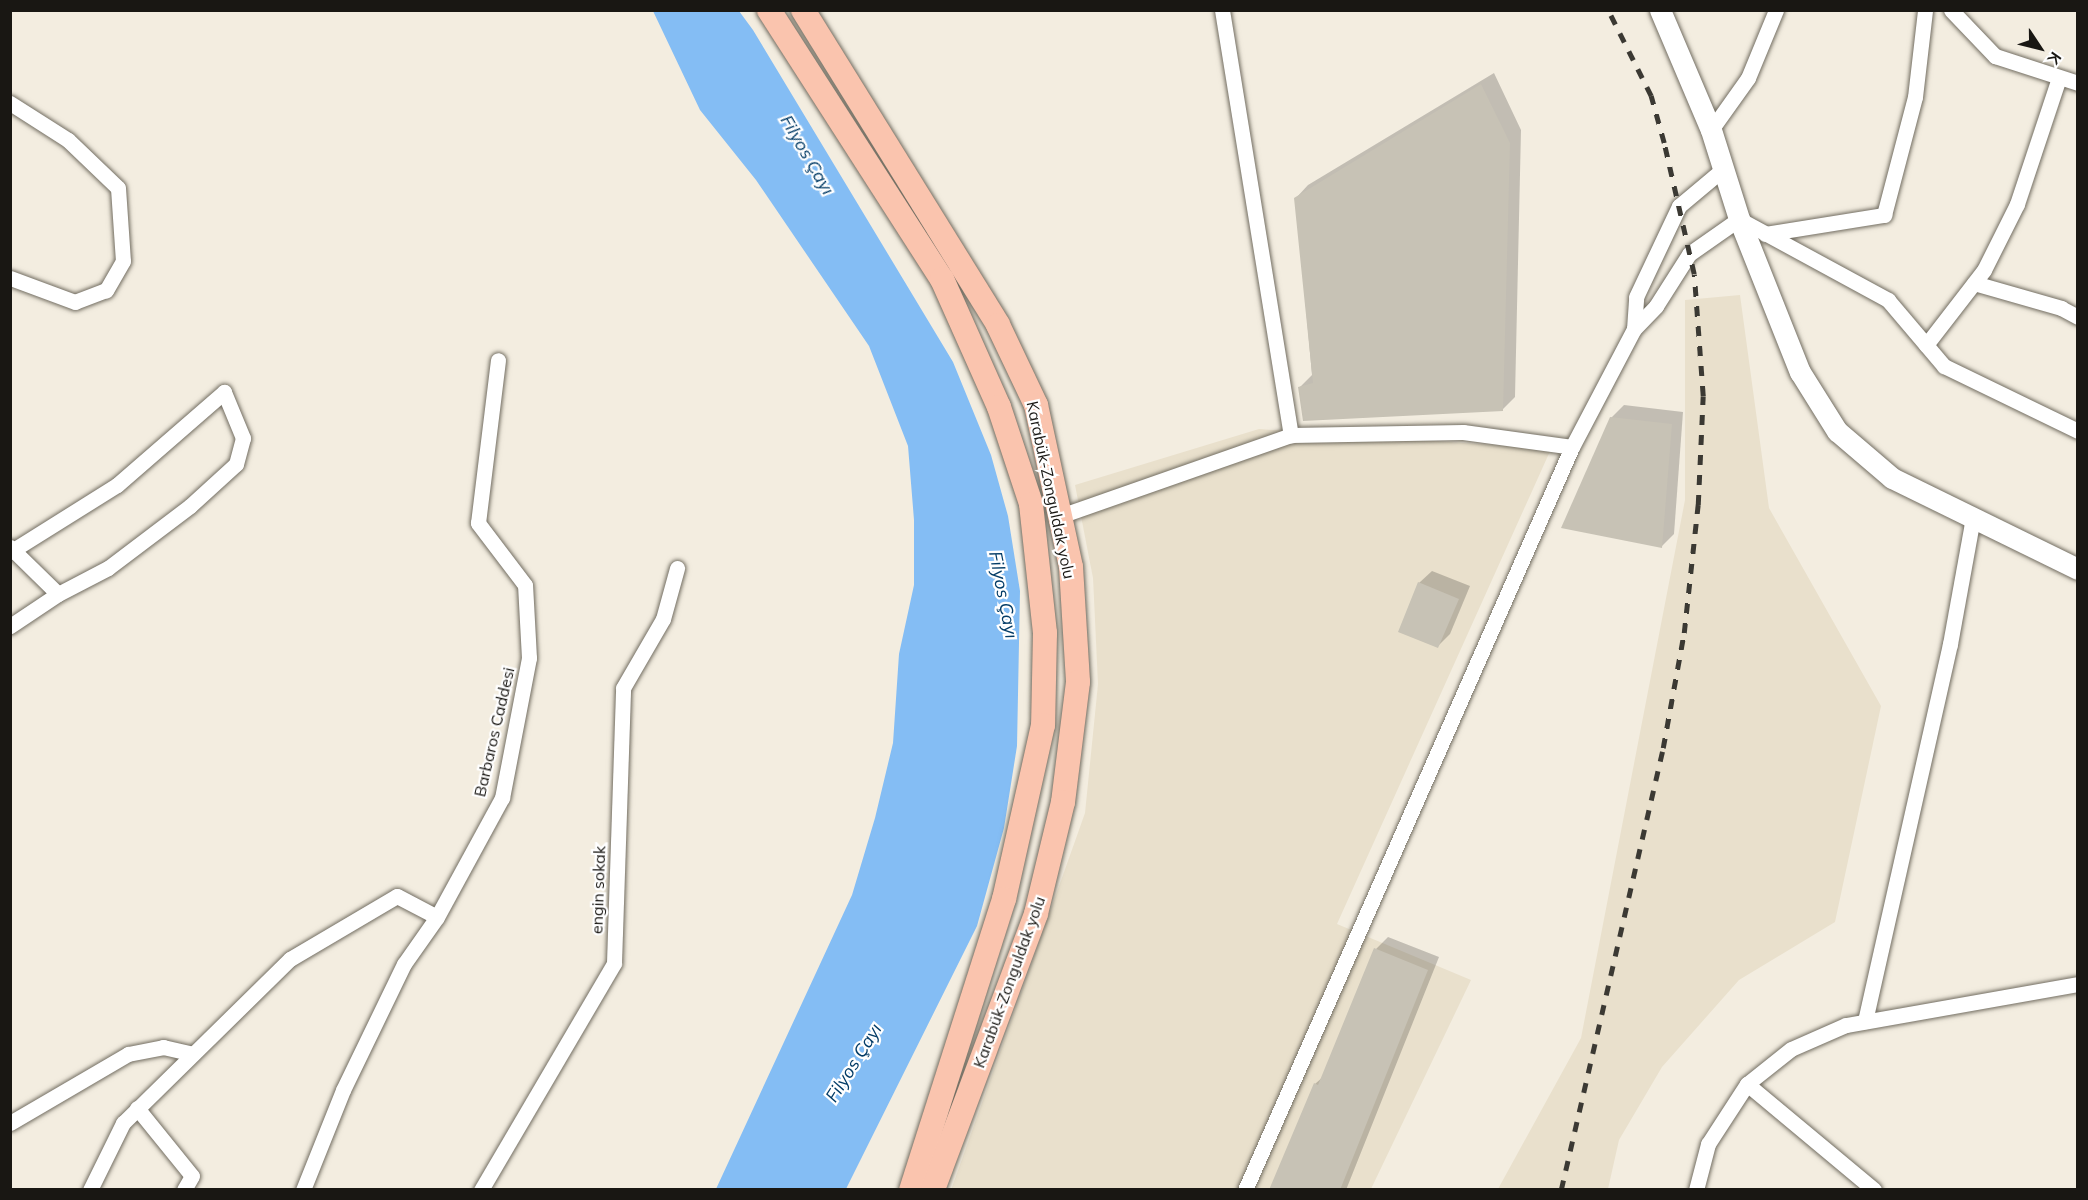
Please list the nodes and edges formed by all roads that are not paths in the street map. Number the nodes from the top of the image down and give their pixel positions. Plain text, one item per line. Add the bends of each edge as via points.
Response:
1 (769, 10) edge
2 (803, 10) edge
3 (1222, 10) edge
4 (1660, 10) edge
5 (1776, 10) edge
6 (1925, 10) edge
7 (1951, 10) edge
8 (2059, 78) junction
9 (2078, 83) edge
10 (10, 103) edge
11 (1711, 130) junction
12 (1722, 170) junction
13 (1739, 219) junction
14 (1765, 234) junction
15 (10, 278) edge
16 (1974, 283) junction
17 (2078, 317) edge
18 (1634, 329) junction
19 (1926, 345) junction
20 (498, 360) dead end
21 (2078, 431) edge
22 (1291, 435) junction
23 (1572, 447) junction
24 (1060, 516) junction
25 (1973, 518) junction
26 (11, 550) edge
27 (677, 568) dead end
28 (2078, 568) edge
29 (58, 594) junction
30 (10, 626) edge
31 (437, 917) junction
32 (2078, 984) edge
33 (1865, 1021) junction
34 (190, 1053) junction
35 (1747, 1084) junction
36 (137, 1108) junction
37 (10, 1123) edge
38 (307, 1189) edge
39 (90, 1190) edge
40 (184, 1190) edge
41 (482, 1190) edge
42 (911, 1190) edge
43 (933, 1190) edge
44 (1245, 1190) edge
45 (1696, 1190) edge
46 (1875, 1190) edge

1 - 42 highway, Karabük-Zonguldak yolu via 942,279 999,407 1031,504 1045,633 1043,725 1004,899
2 - 24 highway, Karabük-Zonguldak yolu via 998,325 1036,405
3 - 22 street
4 - 11 main road
5 - 11 street via 1748,78
6 - 14 street via 1915,97 1884,215
7 - 8 street via 1995,56
8 - 9 street
8 - 16 street via 2017,204
10 - 15 street via 68,140 118,188 123,261 106,290 75,302
11 - 12 main road
12 - 13 main road
12 - 18 street via 1679,206 1636,297
13 - 14 street
13 - 18 street via 1689,254 1656,306
13 - 25 main road via 1800,372 1837,431 1892,478
14 - 19 street via 1888,300
16 - 17 street via 2061,308
16 - 19 street
18 - 23 street
19 - 21 street via 1944,366
20 - 31 street, Barbaros Caddesi via 478,523 525,585 529,658 502,798
22 - 23 street via 1464,432
22 - 24 street
23 - 44 street
24 - 43 highway, Karabük-Zonguldak yolu via 1071,567 1078,682 1063,802 1036,914
25 - 28 main road
25 - 33 street via 1950,644
26 - 29 street
26 - 29 street via 117,485 224,392 243,438 236,464 190,506 108,568
27 - 41 street, engin sokak via 663,619 623,688 614,963
29 - 30 street
31 - 34 street via 397,896 291,959
31 - 38 street, Barbaros Caddesi via 404,964 343,1090
32 - 33 street
33 - 35 street via 1808,1039 1775,1059
34 - 36 street
34 - 37 street via 163,1047 128,1054
35 - 45 street via 1708,1144
35 - 46 street
36 - 39 street via 123,1123
36 - 40 street via 192,1176

